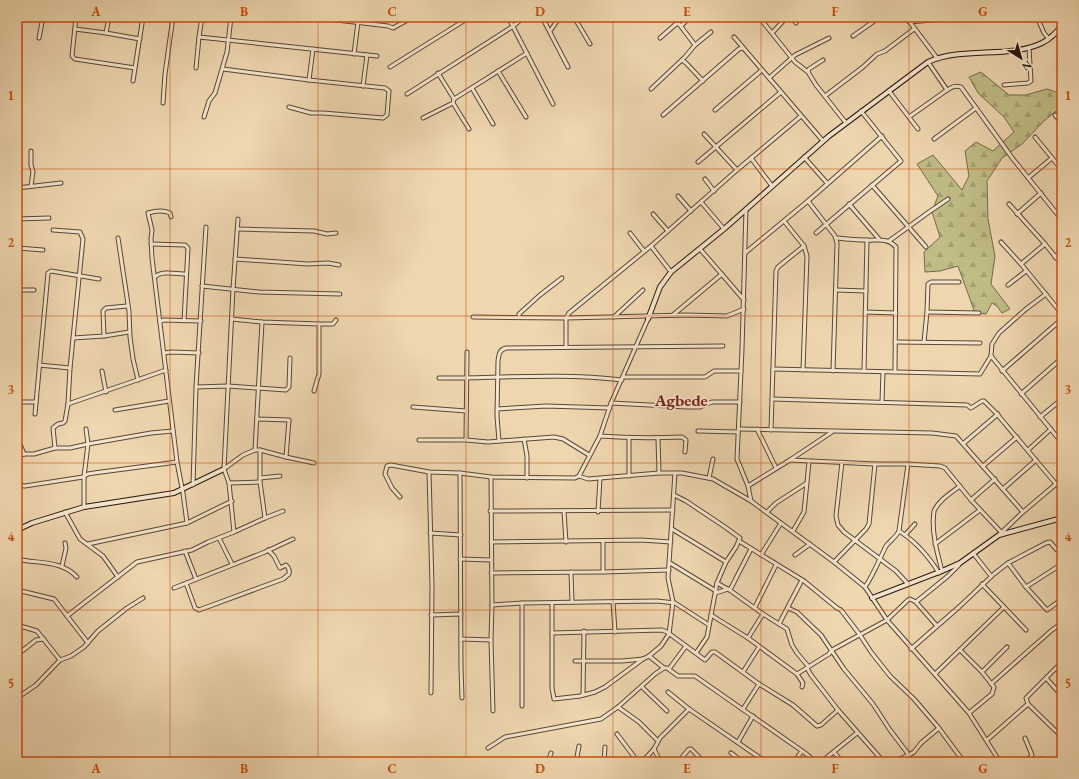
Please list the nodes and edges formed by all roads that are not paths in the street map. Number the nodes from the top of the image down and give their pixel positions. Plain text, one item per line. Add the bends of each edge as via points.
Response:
1 (43, 17) edge
2 (76, 17) edge
3 (109, 17) edge
4 (143, 17) edge
5 (173, 17) edge
6 (202, 17) edge
7 (231, 17) edge
8 (309, 17) edge
9 (363, 17) edge
10 (413, 17) edge
11 (470, 17) edge
12 (508, 17) edge
13 (524, 17) edge
14 (542, 17) edge
15 (560, 17) edge
16 (574, 17) edge
17 (759, 17) edge
18 (787, 17) edge
19 (791, 17) edge
20 (880, 17) edge
21 (906, 17) edge
22 (982, 17) edge
23 (1005, 17) edge
24 (1037, 17) edge
25 (688, 19) dead end
26 (944, 19) dead end
27 (358, 22) junction
28 (363, 22) junction
29 (910, 22) junction
30 (796, 23) dead end
31 (1062, 25) edge
32 (681, 26) junction
33 (512, 27) junction
34 (75, 29) junction
35 (914, 29) junction
36 (1059, 29) junction
37 (550, 31) junction
38 (712, 32) dead end
39 (106, 33) junction
40 (772, 33) junction
41 (853, 36) dead end
42 (199, 37) junction
43 (734, 37) dead end
44 (40, 38) dead end
45 (660, 38) dead end
46 (829, 38) dead end
47 (140, 39) junction
48 (1049, 39) junction
49 (228, 40) junction
50 (590, 44) dead end
51 (695, 45) junction
52 (743, 48) junction
53 (1029, 48) junction
54 (313, 49) junction
55 (527, 53) junction
56 (354, 54) junction
57 (367, 55) junction
58 (377, 56) dead end
59 (685, 57) junction
60 (792, 57) junction
61 (937, 58) junction
62 (682, 60) junction
63 (823, 60) dead end
64 (928, 62) junction
65 (686, 63) junction
66 (1062, 64) edge
67 (390, 67) dead end
68 (568, 67) dead end
69 (135, 68) junction
70 (196, 68) dead end
71 (223, 69) junction
72 (762, 70) junction
73 (498, 71) junction
74 (808, 72) junction
75 (438, 73) junction
76 (769, 78) junction
77 (309, 80) junction
78 (133, 81) dead end
79 (703, 81) junction
80 (1004, 85) dead end
81 (363, 86) junction
82 (472, 88) junction
83 (651, 88) dead end
84 (889, 90) junction
85 (947, 90) junction
86 (782, 92) junction
87 (407, 94) dead end
88 (825, 96) junction
89 (453, 101) junction
90 (163, 103) dead end
91 (553, 104) dead end
92 (289, 108) dead end
93 (976, 108) junction
94 (715, 110) dead end
95 (861, 111) junction
96 (663, 115) dead end
97 (1055, 115) dead end
98 (801, 116) junction
99 (204, 117) dead end
100 (526, 117) dead end
101 (909, 117) junction
102 (423, 118) dead end
103 (846, 123) junction
104 (1062, 123) edge
105 (493, 124) dead end
106 (469, 129) dead end
107 (918, 129) dead end
108 (704, 134) dead end
109 (882, 136) junction
110 (1035, 138) dead end
111 (934, 139) dead end
112 (823, 141) junction
113 (717, 147) junction
114 (31, 151) dead end
115 (804, 157) junction
116 (751, 158) junction
117 (1052, 158) junction
118 (698, 162) dead end
119 (737, 170) junction
120 (1062, 170) edge
121 (1028, 178) junction
122 (705, 179) dead end
123 (61, 183) dead end
124 (827, 183) junction
125 (872, 185) junction
126 (31, 186) junction
127 (772, 186) junction
128 (17, 188) edge
129 (714, 191) junction
130 (1041, 194) junction
131 (678, 196) dead end
132 (948, 199) dead end
133 (808, 201) junction
134 (702, 202) junction
135 (849, 204) junction
136 (1009, 204) dead end
137 (746, 209) junction
138 (690, 211) junction
139 (653, 214) dead end
140 (1017, 214) junction
141 (171, 217) dead end
142 (49, 218) dead end
143 (17, 219) edge
144 (238, 219) dead end
145 (1062, 220) edge
146 (784, 221) junction
147 (827, 224) junction
148 (908, 226) junction
149 (206, 227) dead end
150 (238, 229) junction
151 (724, 229) junction
152 (53, 230) dead end
153 (668, 231) junction
154 (336, 233) dead end
155 (630, 233) dead end
156 (816, 233) dead end
157 (118, 238) dead end
158 (837, 238) junction
159 (879, 239) junction
160 (867, 240) junction
161 (889, 241) junction
162 (1001, 242) dead end
163 (151, 244) junction
164 (1045, 244) junction
165 (651, 246) junction
166 (804, 246) junction
167 (926, 247) dead end
168 (17, 248) edge
169 (700, 249) junction
170 (44, 250) dead end
171 (644, 251) junction
172 (1062, 251) edge
173 (746, 252) junction
174 (1055, 257) junction
175 (235, 259) junction
176 (1021, 264) junction
177 (339, 265) dead end
178 (1062, 266) edge
179 (1026, 271) junction
180 (671, 272) junction
181 (186, 274) junction
182 (722, 274) junction
183 (79, 276) junction
184 (155, 277) junction
185 (562, 278) dead end
186 (99, 279) dead end
187 (959, 282) dead end
188 (1008, 285) dead end
189 (202, 286) junction
190 (233, 289) junction
191 (17, 290) edge
192 (34, 290) dead end
193 (644, 290) dead end
194 (836, 290) junction
195 (866, 291) junction
196 (340, 294) dead end
197 (1046, 294) junction
198 (744, 300) junction
199 (127, 306) junction
200 (744, 310) junction
201 (865, 312) junction
202 (928, 312) junction
203 (896, 313) junction
204 (979, 313) dead end
205 (1062, 314) edge
206 (673, 315) junction
207 (473, 317) dead end
208 (518, 317) junction
209 (614, 317) junction
210 (566, 318) junction
211 (648, 318) junction
212 (232, 319) junction
213 (1062, 319) edge
214 (336, 320) dead end
215 (184, 321) junction
216 (201, 321) junction
217 (160, 322) junction
218 (262, 322) junction
219 (319, 324) junction
220 (129, 332) junction
221 (104, 336) junction
222 (73, 338) junction
223 (895, 342) junction
224 (924, 342) junction
225 (980, 343) dead end
226 (723, 346) dead end
227 (637, 347) junction
228 (566, 348) junction
229 (468, 352) dead end
230 (164, 353) junction
231 (199, 353) junction
232 (990, 356) junction
233 (290, 358) dead end
234 (1062, 358) edge
235 (39, 365) junction
236 (70, 368) junction
237 (773, 369) junction
238 (166, 370) junction
239 (803, 370) junction
240 (1002, 370) junction
241 (102, 371) dead end
242 (833, 371) junction
243 (864, 371) junction
244 (741, 372) junction
245 (883, 372) junction
246 (895, 372) junction
247 (439, 378) dead end
248 (467, 378) junction
249 (498, 378) junction
250 (623, 378) junction
251 (138, 380) junction
252 (228, 386) junction
253 (196, 387) junction
254 (258, 388) junction
255 (314, 391) dead end
256 (106, 392) junction
257 (1021, 394) junction
258 (772, 399) junction
259 (1062, 399) edge
260 (169, 401) junction
261 (17, 402) edge
262 (36, 402) junction
263 (740, 402) junction
264 (882, 402) junction
265 (611, 403) junction
266 (68, 404) junction
267 (413, 407) dead end
268 (610, 408) junction
269 (497, 409) junction
270 (115, 410) dead end
271 (466, 411) junction
272 (35, 414) dead end
273 (998, 414) junction
274 (1040, 417) junction
275 (257, 419) junction
276 (86, 429) dead end
277 (757, 429) junction
278 (738, 430) junction
279 (771, 430) junction
280 (1050, 430) junction
281 (173, 431) junction
282 (698, 431) dead end
283 (832, 432) junction
284 (600, 436) junction
285 (17, 437) edge
286 (1017, 437) junction
287 (629, 438) junction
288 (658, 438) junction
289 (524, 439) junction
290 (419, 440) dead end
291 (466, 440) junction
292 (499, 441) junction
293 (1061, 441) edge
294 (964, 443) junction
295 (88, 444) junction
296 (55, 448) junction
297 (255, 450) junction
298 (260, 450) junction
299 (1028, 450) junction
300 (685, 452) dead end
301 (24, 454) junction
302 (589, 455) junction
303 (17, 457) edge
304 (286, 457) junction
305 (713, 459) dead end
306 (790, 460) junction
307 (1036, 460) junction
308 (177, 462) junction
309 (810, 462) junction
310 (842, 462) junction
311 (314, 463) dead end
312 (875, 464) junction
313 (908, 464) junction
314 (983, 466) junction
315 (776, 468) junction
316 (224, 469) junction
317 (429, 472) junction
318 (659, 473) junction
319 (675, 473) junction
320 (460, 474) junction
321 (280, 476) dead end
322 (579, 476) junction
323 (629, 476) junction
324 (84, 477) junction
325 (491, 477) junction
326 (260, 478) junction
327 (527, 478) junction
328 (709, 478) junction
329 (600, 479) junction
330 (995, 479) junction
331 (1062, 479) edge
332 (260, 482) junction
333 (807, 482) junction
334 (229, 483) junction
335 (1056, 484) junction
336 (17, 485) edge
337 (193, 485) junction
338 (748, 486) junction
339 (960, 486) junction
340 (1003, 489) junction
341 (183, 490) junction
342 (674, 495) junction
343 (400, 498) dead end
344 (971, 500) junction
345 (232, 501) junction
346 (750, 501) junction
347 (84, 507) junction
348 (673, 510) junction
349 (980, 510) junction
350 (283, 511) dead end
351 (490, 511) junction
352 (564, 511) junction
353 (65, 512) junction
354 (598, 512) junction
355 (767, 512) junction
356 (1023, 512) junction
357 (265, 518) junction
358 (1062, 518) edge
359 (187, 523) junction
360 (781, 523) junction
361 (915, 524) dead end
362 (672, 529) junction
363 (17, 530) edge
364 (793, 531) junction
365 (898, 531) junction
366 (234, 532) junction
367 (430, 533) junction
368 (1000, 534) junction
369 (461, 535) junction
370 (905, 535) junction
371 (219, 538) junction
372 (293, 539) dead end
373 (855, 540) junction
374 (603, 541) junction
375 (739, 541) junction
376 (491, 542) junction
377 (566, 542) junction
378 (671, 542) junction
379 (65, 543) dead end
380 (88, 544) junction
381 (810, 544) junction
382 (935, 544) junction
383 (751, 549) junction
384 (268, 550) junction
385 (1057, 550) dead end
386 (185, 551) junction
387 (973, 553) junction
388 (761, 555) junction
389 (795, 555) dead end
390 (17, 559) edge
391 (460, 559) junction
392 (880, 559) junction
393 (491, 560) junction
394 (726, 562) junction
395 (834, 562) junction
396 (670, 563) junction
397 (960, 563) junction
398 (1008, 563) junction
399 (232, 564) junction
400 (1062, 564) edge
401 (776, 565) junction
402 (62, 566) junction
403 (669, 570) junction
404 (571, 572) junction
405 (603, 572) junction
406 (941, 572) junction
407 (491, 573) junction
408 (991, 576) junction
409 (77, 577) dead end
410 (118, 577) junction
411 (196, 579) junction
412 (802, 580) junction
413 (186, 583) junction
414 (717, 583) junction
415 (908, 584) junction
416 (982, 584) junction
417 (865, 587) junction
418 (1026, 587) junction
419 (174, 588) dead end
420 (17, 590) edge
421 (729, 590) junction
422 (716, 592) junction
423 (143, 598) dead end
424 (872, 598) junction
425 (1062, 599) edge
426 (572, 602) junction
427 (613, 602) junction
428 (673, 602) junction
429 (916, 602) junction
430 (522, 603) junction
431 (552, 603) junction
432 (492, 605) junction
433 (755, 607) junction
434 (1004, 607) junction
435 (788, 608) junction
436 (461, 614) junction
437 (763, 614) junction
438 (431, 615) junction
439 (711, 615) junction
440 (67, 616) junction
441 (887, 620) junction
442 (1062, 623) edge
443 (779, 624) junction
444 (17, 625) edge
445 (709, 625) junction
446 (937, 626) junction
447 (1026, 630) dead end
448 (584, 631) junction
449 (615, 632) junction
450 (552, 633) junction
451 (40, 634) junction
452 (669, 634) junction
453 (860, 635) junction
454 (748, 638) junction
455 (44, 639) junction
456 (461, 639) junction
457 (36, 640) junction
458 (491, 640) junction
459 (88, 643) junction
460 (686, 646) junction
461 (759, 647) junction
462 (1008, 647) dead end
463 (911, 649) junction
464 (832, 650) junction
465 (960, 650) junction
466 (696, 653) junction
467 (17, 655) edge
468 (649, 656) junction
469 (643, 659) junction
470 (60, 660) junction
471 (575, 661) dead end
472 (583, 661) junction
473 (1062, 662) edge
474 (808, 667) junction
475 (664, 668) junction
476 (669, 669) junction
477 (743, 672) junction
478 (982, 672) junction
479 (797, 674) junction
480 (935, 674) junction
481 (1046, 678) junction
482 (759, 684) junction
483 (991, 684) junction
484 (642, 687) junction
485 (802, 687) dead end
486 (668, 692) dead end
487 (431, 693) dead end
488 (583, 694) junction
489 (1062, 696) edge
490 (17, 698) edge
491 (462, 698) dead end
492 (1028, 704) junction
493 (522, 706) dead end
494 (618, 707) junction
495 (689, 708) junction
496 (743, 708) junction
497 (838, 710) junction
498 (493, 711) dead end
499 (667, 711) dead end
500 (969, 713) junction
501 (754, 716) junction
502 (939, 728) junction
503 (857, 733) junction
504 (617, 734) dead end
505 (1062, 737) edge
506 (1026, 738) dead end
507 (987, 740) junction
508 (658, 741) junction
509 (738, 742) junction
510 (578, 746) dead end
511 (606, 747) dead end
512 (488, 748) dead end
513 (654, 749) junction
514 (802, 751) junction
515 (834, 752) junction
516 (551, 753) dead end
517 (731, 753) dead end
518 (909, 755) junction
519 (1041, 759) dead end
520 (548, 762) edge
521 (576, 762) edge
522 (604, 762) edge
523 (638, 762) edge
524 (642, 762) edge
525 (663, 762) edge
526 (678, 762) edge
527 (704, 762) edge
528 (743, 762) edge
529 (766, 762) edge
530 (794, 762) edge
531 (816, 762) edge
532 (821, 762) edge
533 (842, 762) edge
534 (891, 762) edge
535 (964, 762) edge
536 (1000, 762) edge
537 (1026, 762) edge
538 (1045, 762) edge

1 - 44 street
2 - 34 street
3 - 39 street
4 - 47 street
5 - 90 street
6 - 42 street
7 - 49 street
8 - 27 street
9 - 28 street
10 - 28 street via 393,28
11 - 67 street
12 - 33 street
13 - 33 street
14 - 37 street
15 - 37 street
16 - 50 street
17 - 40 street
18 - 40 street
19 - 30 street
20 - 41 street
21 - 29 street
22 - 23 street
24 - 48 street
25 - 32 street
26 - 29 street
27 - 28 street
27 - 56 street
29 - 35 street
31 - 36 street
32 - 45 street via 676,24
32 - 51 street
33 - 55 street
33 - 75 street
34 - 39 street
34 - 69 street via 72,56 75,59
35 - 61 street
35 - 88 street via 877,54
36 - 48 street
36 - 66 street
37 - 68 street
38 - 51 street
39 - 47 street
40 - 60 street
42 - 49 street
42 - 70 street
43 - 52 street
46 - 60 street
47 - 69 street
48 - 53 street
49 - 54 street
49 - 71 street
51 - 59 street
52 - 72 street
52 - 79 street
53 - 61 street
53 - 80 street via 1030,81
54 - 56 street
54 - 77 street
55 - 73 street
55 - 91 street
56 - 57 street
57 - 58 street
57 - 81 street
59 - 62 street
59 - 65 street
60 - 74 street
60 - 76 street
61 - 64 street
62 - 65 street
62 - 83 street
63 - 74 street
64 - 84 street
64 - 85 street
65 - 79 street
69 - 78 street
71 - 77 street
71 - 99 street
72 - 76 street
72 - 94 street
73 - 82 street
73 - 100 street
74 - 88 street
75 - 87 street
75 - 89 street
76 - 86 street
77 - 81 street
79 - 96 street
81 - 92 street via 388,89 386,117 314,114
82 - 89 street
82 - 105 street
84 - 95 street
84 - 101 street
85 - 93 street via 953,86 961,87
85 - 101 street
86 - 98 street
86 - 113 street
88 - 103 street
89 - 102 street
89 - 106 street
93 - 111 street
93 - 121 street
95 - 103 street
95 - 109 street
97 - 104 street
98 - 112 street
98 - 116 street
101 - 107 street
103 - 112 street
108 - 113 street
109 - 124 street
109 - 125 street via 901,160
110 - 117 street
112 - 115 street
113 - 118 street
113 - 119 street
114 - 126 street
115 - 124 street
115 - 127 street
116 - 119 street
116 - 127 street
117 - 120 street
117 - 121 street
119 - 129 street
121 - 130 street
122 - 129 street
123 - 126 street
124 - 133 street
125 - 135 street
125 - 148 street
126 - 128 street
127 - 137 street
129 - 134 street
130 - 140 street
130 - 145 street
131 - 138 street
132 - 148 street
133 - 146 street
133 - 147 street
134 - 138 street
134 - 151 street
135 - 147 street
135 - 159 street
136 - 140 street
137 - 151 street
137 - 173 street
138 - 153 street
139 - 153 street
140 - 164 street
141 - 163 street via 170,213 162,211 148,213 152,230
142 - 143 street
144 - 150 street
146 - 166 street
146 - 173 street
147 - 156 street
147 - 158 street
148 - 161 street
148 - 167 street
149 - 189 street
150 - 154 street
150 - 175 street
151 - 169 street
152 - 183 street via 82,234
153 - 165 street
155 - 171 street
157 - 199 street
158 - 160 street
158 - 194 street
159 - 160 street
159 - 161 street
160 - 195 street
161 - 203 street via 897,249
162 - 176 street
163 - 181 street via 186,245
163 - 184 street
164 - 174 street
164 - 176 street
165 - 171 street
165 - 180 street
166 - 237 street via 776,271
166 - 239 street via 806,259
168 - 170 street
169 - 180 street
169 - 182 street
171 - 210 street
172 - 174 street
173 - 198 street
174 - 178 street
175 - 177 street
175 - 190 street
176 - 179 street
179 - 188 street
179 - 197 street
180 - 211 street via 660,286
181 - 184 street via 162,273
181 - 215 street
182 - 198 street
182 - 206 street
183 - 186 street
183 - 222 street
183 - 235 street via 51,271 48,273
184 - 217 street
185 - 208 street
187 - 202 street via 928,283
189 - 190 street
189 - 216 street
190 - 196 street
190 - 212 street
191 - 192 street
193 - 209 street
194 - 195 street
194 - 242 street
195 - 201 street
197 - 205 street
197 - 232 street via 999,333 992,344
198 - 200 street
199 - 220 street
199 - 221 street via 106,308 103,311
200 - 206 street via 727,316
200 - 244 street
201 - 203 street
201 - 243 street
202 - 204 street
202 - 224 street
203 - 223 street
206 - 211 street
207 - 208 street
208 - 210 street
209 - 210 street
209 - 211 street
210 - 228 street
211 - 227 street
212 - 218 street
212 - 252 street
213 - 240 street
214 - 219 street via 333,324
215 - 216 street
215 - 217 street
216 - 231 street
217 - 230 street
218 - 219 street
218 - 254 street
219 - 255 street via 319,374
220 - 221 street
220 - 251 street
221 - 222 street
222 - 236 street
223 - 224 street
223 - 246 street
224 - 225 street
226 - 227 street
227 - 228 street
227 - 250 street
228 - 249 street via 502,349 499,354
229 - 248 street
230 - 231 street
230 - 238 street
231 - 253 street
232 - 240 street
232 - 246 street via 980,374
233 - 254 street via 288,389
234 - 257 street
235 - 236 street
235 - 262 street
236 - 266 street
237 - 239 street
237 - 258 street
238 - 251 street
238 - 260 street
239 - 242 street
240 - 257 street
241 - 256 street
242 - 243 street
243 - 245 street
244 - 250 street via 714,371 705,377
244 - 263 street
245 - 246 street
245 - 264 street
247 - 248 street
248 - 249 street
248 - 271 street
249 - 250 street
249 - 269 street
250 - 265 street
251 - 256 street
252 - 253 street
252 - 254 street
252 - 316 street
253 - 337 street
254 - 275 street
256 - 266 street
257 - 274 street
258 - 264 street
258 - 279 street
259 - 274 street
260 - 270 street
260 - 281 street
261 - 262 street
262 - 272 street
263 - 265 street via 712,402 700,407
263 - 278 street
264 - 273 street via 967,405 971,408 983,401
265 - 268 street
266 - 296 street via 64,422 53,428
267 - 271 street
268 - 269 street via 546,406
268 - 284 street
269 - 292 street
271 - 291 street
273 - 286 street
273 - 294 street
274 - 280 street
275 - 297 street
275 - 304 street via 289,420
276 - 295 street
277 - 278 street
277 - 279 street
277 - 315 street
278 - 282 street
278 - 338 street via 737,459
279 - 283 street
280 - 293 street
280 - 299 street
281 - 295 street
281 - 308 street
283 - 294 street via 932,433 956,436
283 - 306 street
284 - 287 street
284 - 302 street
285 - 301 street
286 - 299 street
286 - 314 street
287 - 288 street
287 - 323 street
288 - 300 street via 684,438
288 - 318 street
289 - 292 street
289 - 302 street via 559,438
289 - 327 street
290 - 291 street
291 - 292 street
294 - 314 street
295 - 296 street
295 - 324 street
296 - 301 street
297 - 298 street
297 - 316 street via 243,454
298 - 304 street
298 - 326 street
299 - 307 street
301 - 303 street
302 - 322 street
304 - 311 street
305 - 328 street
306 - 309 street
306 - 315 street
307 - 335 street
307 - 340 street
308 - 324 street via 94,473
308 - 341 street
309 - 310 street
309 - 333 street
310 - 312 street
310 - 373 street via 836,522
312 - 313 street
312 - 373 street via 869,524
313 - 339 street via 942,466
313 - 365 street
314 - 330 street
315 - 338 street
316 - 334 street
316 - 337 street
317 - 320 street
317 - 343 street via 397,465 387,466 387,480
317 - 367 street
318 - 319 street
318 - 323 street
319 - 328 street
319 - 342 street
320 - 325 street
320 - 369 street
321 - 326 street
322 - 327 street via 570,479
322 - 329 street
323 - 329 street
324 - 336 street
324 - 347 street
325 - 327 street
325 - 351 street
326 - 332 street
328 - 346 street
329 - 354 street
330 - 340 street
330 - 344 street
331 - 335 street
332 - 334 street
332 - 357 street
333 - 355 street
333 - 364 street via 804,512
334 - 345 street
335 - 356 street
337 - 341 street
338 - 346 street
339 - 344 street
339 - 382 street via 934,511
340 - 356 street
341 - 347 street via 167,495
341 - 359 street
342 - 348 street
342 - 375 street via 739,536
344 - 349 street
345 - 359 street
345 - 366 street
346 - 355 street
347 - 353 street
348 - 354 street
348 - 362 street
349 - 368 street
349 - 382 street
350 - 357 street
351 - 352 street
351 - 376 street
352 - 354 street
352 - 377 street
353 - 363 street via 32,522
353 - 380 street via 80,539
355 - 360 street
356 - 368 street
357 - 366 street
358 - 368 street
359 - 380 street
360 - 364 street
360 - 388 street
361 - 370 street
362 - 378 street
362 - 394 street
364 - 381 street
365 - 370 street
365 - 392 street
366 - 371 street
367 - 369 street
367 - 438 street
368 - 387 street
369 - 391 street
370 - 406 street
371 - 386 street
371 - 399 street
372 - 384 street
373 - 392 street
373 - 395 street
374 - 377 street
374 - 378 street
374 - 405 street
375 - 383 street
375 - 394 street
376 - 377 street
376 - 393 street
378 - 396 street
379 - 402 street
380 - 410 street via 103,556
381 - 389 street
381 - 395 street
382 - 406 street
383 - 388 street
383 - 421 street
384 - 399 street
384 - 413 street via 280,568 288,566 289,574 283,579 199,610 195,608
385 - 398 street via 1050,542 1046,542
386 - 410 street via 137,562
386 - 411 street
387 - 397 street
387 - 408 street
388 - 401 street
390 - 402 street
391 - 393 street
391 - 436 street
392 - 415 street
392 - 417 street
393 - 407 street
394 - 414 street
395 - 417 street
396 - 403 street
396 - 422 street
397 - 406 street
397 - 429 street
398 - 408 street
398 - 418 street
399 - 411 street
400 - 418 street
401 - 412 street
401 - 433 street
402 - 409 street
403 - 405 street
403 - 428 street
404 - 405 street
404 - 407 street
404 - 426 street
406 - 415 street
407 - 432 street
408 - 416 street
410 - 440 street
411 - 413 street
412 - 435 street
412 - 453 street via 841,610
413 - 419 street
414 - 421 street
414 - 422 street
415 - 424 street
416 - 434 street
416 - 446 street
417 - 424 street
418 - 425 street via 1047,610
420 - 440 street via 54,599
421 - 422 street
421 - 433 street
422 - 439 street
423 - 459 street via 98,631
424 - 441 street
426 - 427 street
426 - 431 street
427 - 428 street
427 - 449 street
428 - 445 street
428 - 452 street
429 - 441 street via 908,600
429 - 446 street
430 - 431 street
430 - 432 street
430 - 493 street
431 - 450 street
432 - 458 street
433 - 437 street
434 - 447 street
434 - 465 street
435 - 443 street
435 - 464 street via 797,612 816,630
436 - 438 street
436 - 456 street
437 - 443 street
437 - 454 street
438 - 487 street
439 - 445 street
439 - 454 street
440 - 459 street
441 - 453 street
441 - 463 street
442 - 483 street
443 - 474 street via 788,631 796,653
444 - 451 street via 34,629
445 - 466 street via 707,637
446 - 463 street
448 - 449 street
448 - 450 street
448 - 472 street
449 - 452 street via 662,630
450 - 488 street via 552,697 554,699
451 - 455 street
451 - 457 street
452 - 460 street
452 - 468 street via 661,646
453 - 464 street
453 - 502 street via 890,676
454 - 461 street
455 - 457 street
455 - 470 street
456 - 458 street
456 - 491 street
457 - 467 street
458 - 498 street
459 - 470 street via 71,656
460 - 466 street
460 - 476 street
461 - 477 street
461 - 479 street
462 - 478 street
463 - 480 street
464 - 474 street
464 - 518 street
465 - 478 street
465 - 480 street
466 - 477 street via 705,660 714,651
468 - 469 street
468 - 475 street
469 - 472 street
469 - 488 street via 605,687
470 - 490 street via 36,685
471 - 472 street
472 - 488 street
473 - 481 street
474 - 479 street
474 - 497 street via 811,675
475 - 476 street
475 - 484 street
476 - 496 street via 678,676 695,676
477 - 482 street
478 - 483 street
479 - 485 street via 803,683
480 - 500 street
481 - 489 street
481 - 492 street via 1026,698
482 - 496 street
482 - 497 street via 793,705 817,726
483 - 500 street via 994,687 992,694
484 - 494 street
484 - 499 street
486 - 495 street
492 - 505 street
492 - 507 street
494 - 508 street via 639,722
494 - 512 street via 601,719 506,737
495 - 508 street
495 - 509 street
496 - 501 street
497 - 503 street
500 - 507 street
501 - 509 street
501 - 514 street
502 - 518 street
502 - 535 street
503 - 515 street
503 - 534 street via 882,760
504 - 523 street
506 - 537 street via 1032,755
507 - 536 street
508 - 513 street
509 - 529 street
510 - 521 street
511 - 522 street
513 - 524 street
513 - 525 street
514 - 530 street
514 - 531 street
515 - 532 street
515 - 533 street
516 - 520 street
517 - 528 street
518 - 534 street
519 - 538 street
526 - 527 street via 691,749

